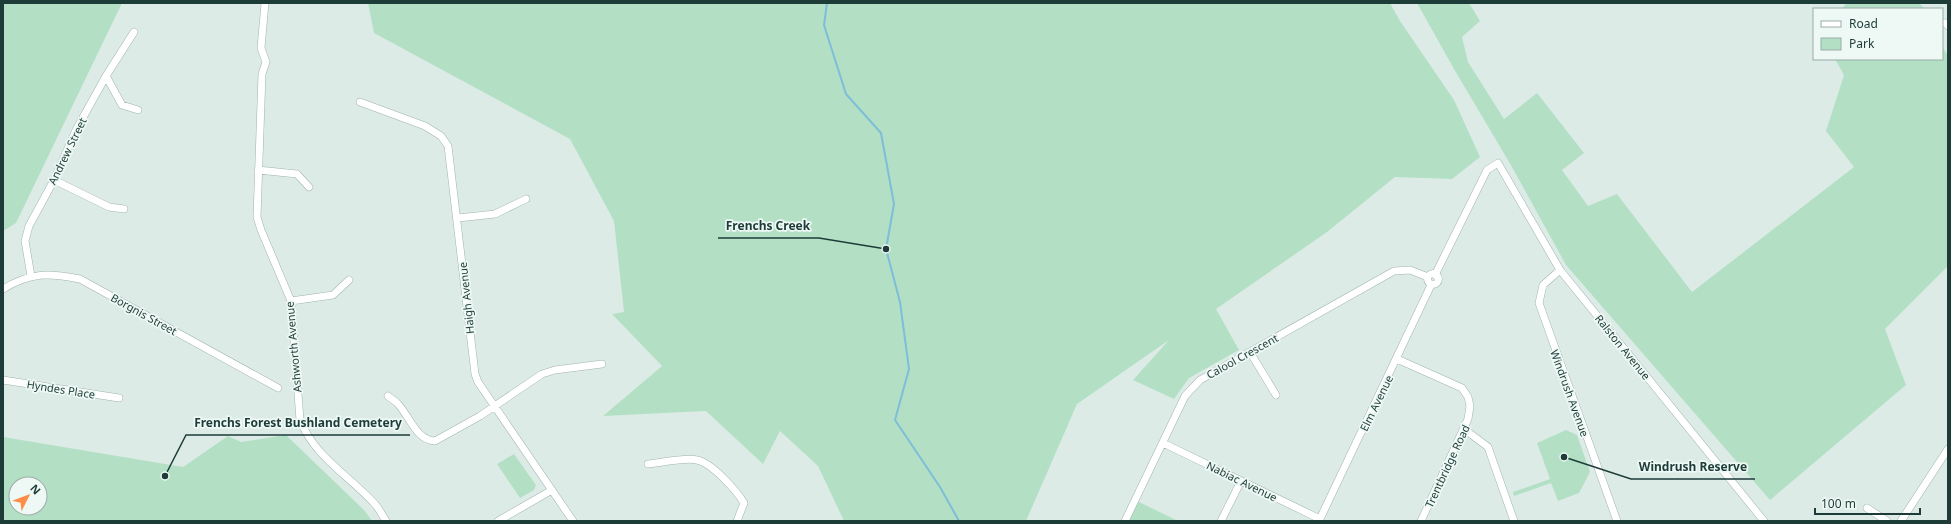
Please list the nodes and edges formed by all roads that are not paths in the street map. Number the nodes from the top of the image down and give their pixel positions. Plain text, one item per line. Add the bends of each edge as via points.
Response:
1 (265, 3) edge
2 (134, 32) dead end
3 (106, 76) junction
4 (360, 102) dead end
5 (138, 110) dead end
6 (258, 170) junction
7 (54, 180) junction
8 (309, 187) dead end
9 (526, 199) dead end
10 (124, 209) dead end
11 (458, 218) junction
12 (1560, 270) junction
13 (31, 276) junction
14 (1431, 276) junction
15 (350, 280) dead end
16 (3, 289) edge
17 (291, 301) junction
18 (1250, 352) junction
19 (1397, 359) junction
20 (602, 364) dead end
21 (3, 380) edge
22 (278, 388) dead end
23 (1276, 395) dead end
24 (388, 396) dead end
25 (119, 398) dead end
26 (495, 406) junction
27 (1464, 429) junction
28 (1163, 443) junction
29 (1948, 449) edge
30 (648, 464) dead end
31 (1241, 481) junction
32 (552, 490) junction
33 (1867, 508) dead end
34 (1320, 520) edge
35 (386, 521) edge
36 (498, 521) edge
37 (573, 521) edge
38 (737, 521) edge
39 (1125, 521) edge
40 (1221, 521) edge
41 (1421, 521) edge
42 (1514, 521) edge
43 (1617, 521) edge
44 (1764, 521) edge
45 (1887, 521) edge
46 (1901, 521) edge

1 - 6 street, Ashworth Avenue via 261,48 266,62 262,74
2 - 3 street, Andrew Street
3 - 5 street via 122,105
3 - 7 street, Andrew Street via 76,130
4 - 11 street, Haigh Avenue via 425,126 441,136 448,146
6 - 8 street via 297,174
6 - 17 street, Ashworth Avenue via 257,217
7 - 10 street via 109,207
7 - 13 street, Andrew Street via 29,226 24,241
9 - 11 street via 495,214
11 - 26 street, Haigh Avenue via 475,374
12 - 14 street, Ralston Avenue via 1498,163 1486,170
12 - 43 street, Windrush Avenue via 1543,285 1538,303
12 - 44 street, Ralston Avenue
13 - 16 street, Borgnis Street
13 - 22 street, Borgnis Street via 55,274 80,279
14 - 18 street, Calool Crescent via 1410,270 1394,271
14 - 19 street, Elm Avenue via 1437,276 1438,281 1431,285
15 - 17 street via 333,295
17 - 35 street, Ashworth Avenue via 300,420 306,436 316,449 374,504
18 - 23 street
18 - 28 street, Calool Crescent via 1200,380 1184,396
19 - 27 street, Trentbridge Road via 1462,388 1470,406
19 - 34 street, Elm Avenue
20 - 26 street via 542,374
21 - 25 street, Hyndes Place
24 - 26 street via 398,403 421,436 435,441
26 - 32 street, Haigh Avenue
27 - 41 street, Trentbridge Road
27 - 42 street via 1488,447
28 - 31 street, Nabiac Avenue
28 - 39 street, Calool Crescent
29 - 46 street
30 - 38 street via 695,459 705,462 737,492 744,503
31 - 34 street, Nabiac Avenue
31 - 40 street
32 - 36 street
32 - 37 street, Haigh Avenue
33 - 45 street

